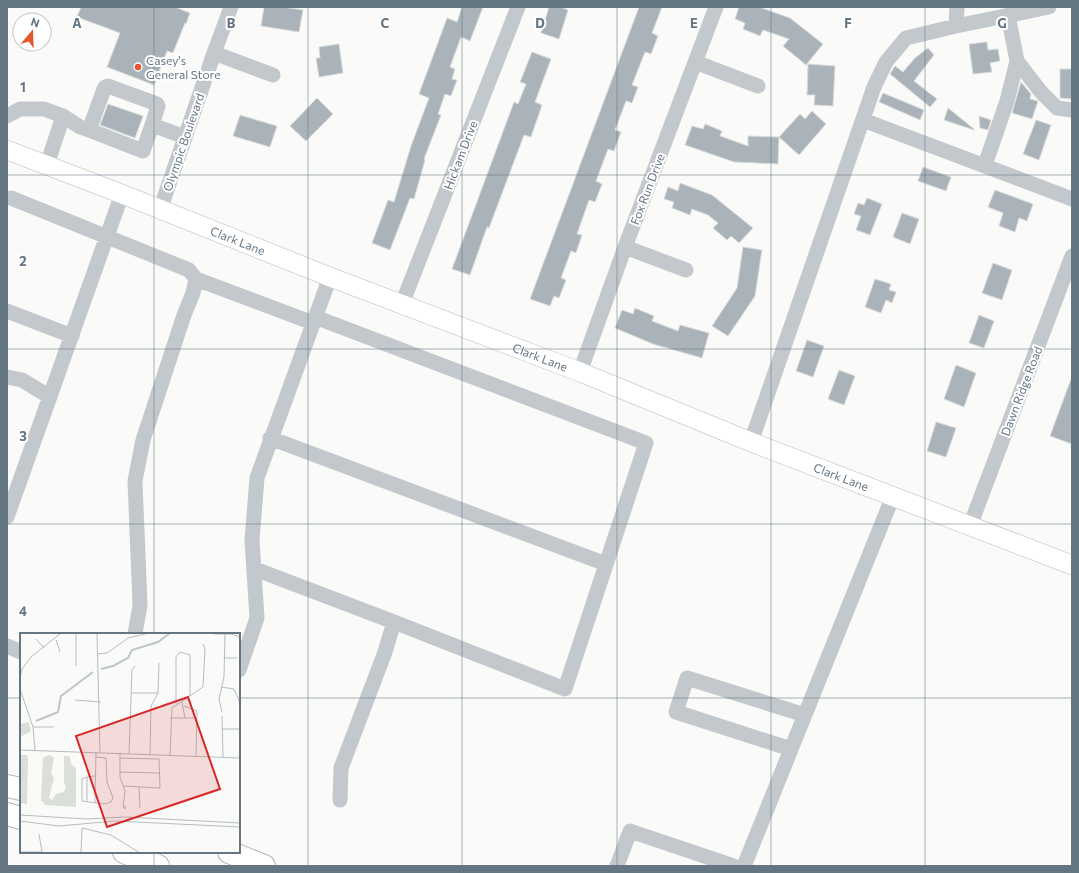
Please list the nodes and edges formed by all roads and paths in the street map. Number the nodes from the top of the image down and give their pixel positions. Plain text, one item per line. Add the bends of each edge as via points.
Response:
1 (231, 7) edge
2 (518, 7) edge
3 (716, 7) edge
4 (957, 7) edge
5 (1049, 7) edge
6 (1008, 15) junction
7 (956, 26) junction
8 (214, 54) junction
9 (1016, 61) junction
10 (695, 62) junction
11 (274, 75) dead end
12 (758, 86) dead end
13 (1072, 110) edge
14 (7, 116) edge
15 (63, 116) junction
16 (863, 120) junction
17 (152, 125) junction
18 (89, 130) junction
19 (186, 137) junction
20 (7, 150) edge
21 (46, 165) junction
22 (985, 166) junction
23 (122, 194) junction
24 (11, 198) dead end
25 (1072, 199) edge
26 (160, 210) junction
27 (107, 237) junction
28 (625, 247) junction
29 (1072, 256) edge
30 (686, 270) dead end
31 (330, 277) junction
32 (196, 279) junction
33 (402, 304) junction
34 (7, 311) edge
35 (314, 320) junction
36 (72, 336) junction
37 (580, 372) junction
38 (7, 377) edge
39 (50, 397) junction
40 (270, 438) junction
41 (751, 442) junction
42 (893, 496) junction
43 (7, 517) edge
44 (970, 526) junction
45 (606, 564) junction
46 (1072, 565) edge
47 (254, 569) junction
48 (394, 622) junction
49 (135, 633) edge
50 (7, 646) edge
51 (20, 652) edge
52 (240, 667) edge
53 (805, 715) junction
54 (791, 748) junction
55 (7, 786) edge
56 (20, 789) edge
57 (340, 800) dead end
58 (7, 814) edge
59 (20, 818) edge
60 (126, 853) edge
61 (232, 853) edge
62 (158, 866) edge
63 (264, 866) edge
64 (617, 866) edge
65 (734, 866) edge
66 (744, 866) edge

1 - 8 street, Olympic Boulevard
2 - 33 street, Hickam Drive
3 - 10 street, Fox Run Drive
4 - 7 street
5 - 6 street
6 - 7 street
6 - 9 street
7 - 16 street via 906,38 886,62
8 - 11 street
8 - 19 street, Olympic Boulevard
9 - 13 street via 1057,108
9 - 22 street via 1007,101
10 - 12 street
10 - 28 street, Fox Run Drive
14 - 15 street via 20,109 44,109
15 - 18 street
15 - 21 street
16 - 22 street
16 - 41 street
17 - 18 street via 143,151
17 - 18 street via 158,106 156,104 105,86
17 - 19 street
19 - 26 street, Olympic Boulevard
20 - 21 main road, Clark Lane
21 - 23 main road, Clark Lane
22 - 25 street
23 - 26 main road, Clark Lane
23 - 27 street
24 - 27 street
26 - 31 main road, Clark Lane
27 - 32 street via 189,270
27 - 36 street
28 - 30 street
28 - 37 street, Fox Run Drive
29 - 44 street, Dawn Ridge Road
31 - 33 main road, Clark Lane
31 - 35 street
32 - 35 street
32 - 49 street via 143,440 135,481 140,606
33 - 37 main road, Clark Lane
34 - 36 street
35 - 40 street
35 - 45 street via 646,443
36 - 39 street
37 - 41 main road, Clark Lane
38 - 39 street via 22,380
39 - 43 street
40 - 45 street
40 - 47 street via 256,478 252,540
41 - 42 main road, Clark Lane
42 - 44 main road, Clark Lane
42 - 53 street
44 - 46 main road, Clark Lane
45 - 48 street via 565,689
47 - 48 street
47 - 52 street via 257,618
48 - 57 street via 341,768
50 - 51 street
53 - 54 street
53 - 54 street via 687,678 676,712
54 - 66 street
55 - 56 highway
58 - 59 highway
60 - 62 highway
61 - 63 highway
64 - 65 street via 630,831

